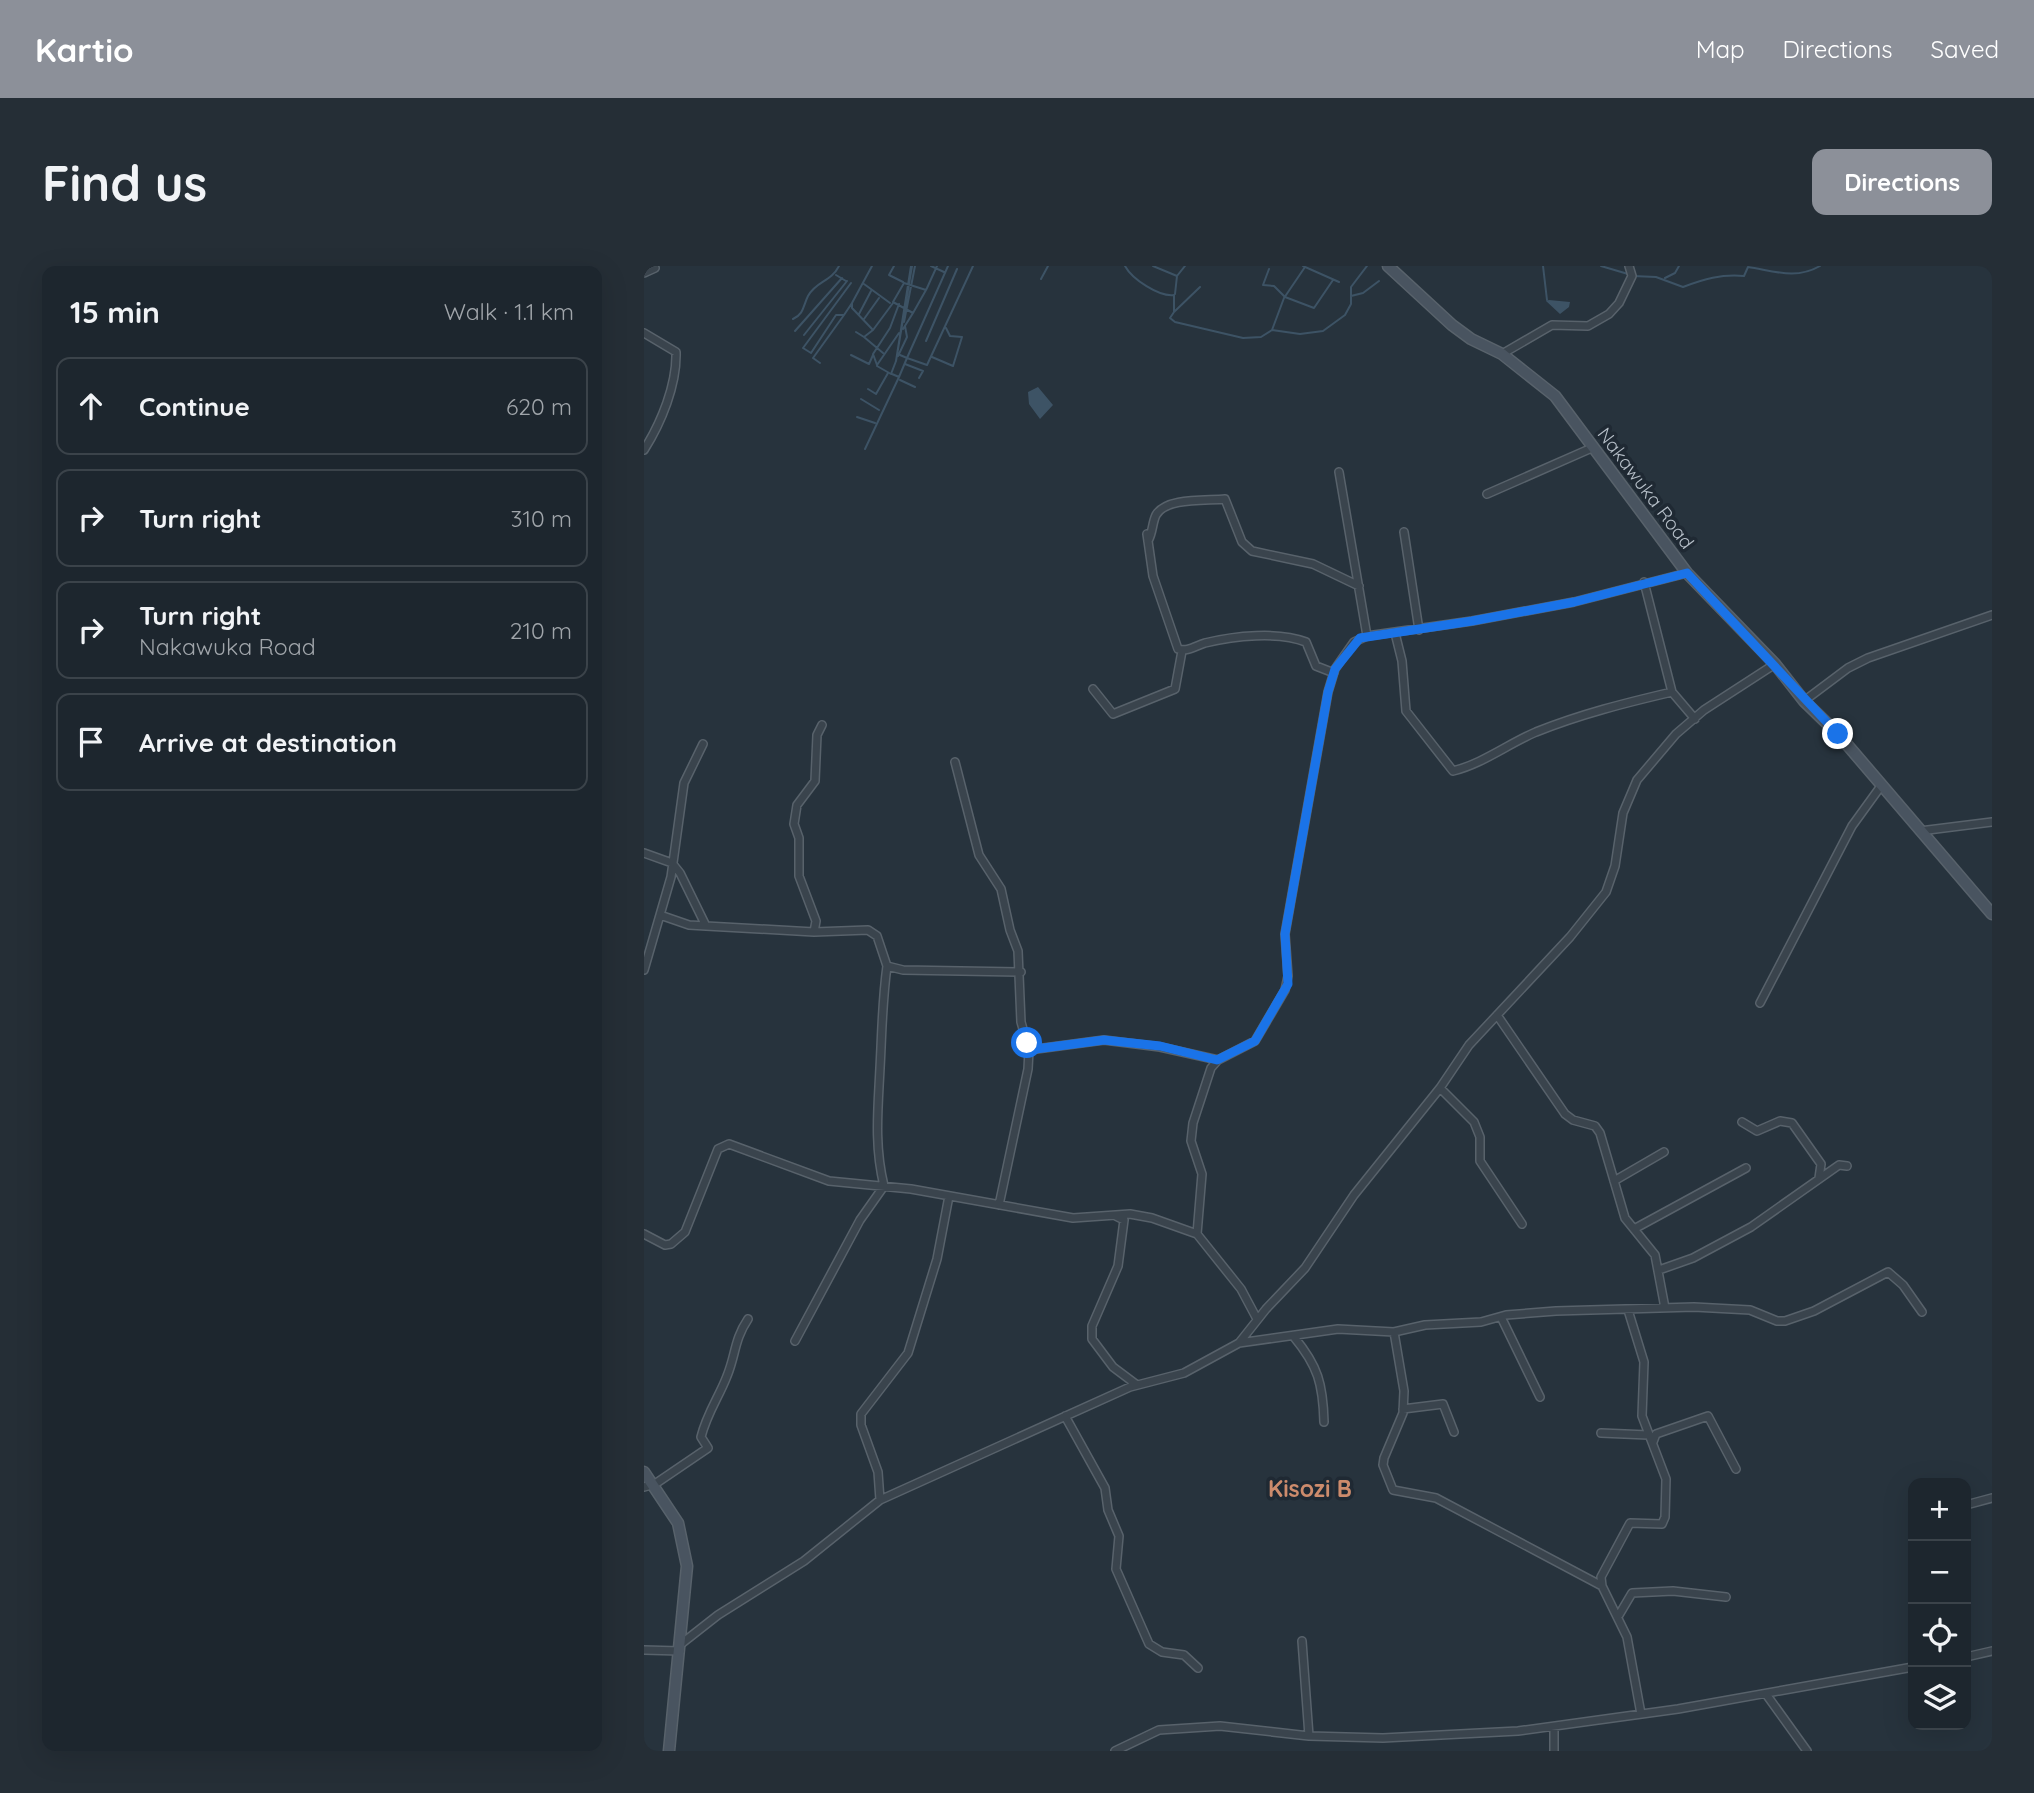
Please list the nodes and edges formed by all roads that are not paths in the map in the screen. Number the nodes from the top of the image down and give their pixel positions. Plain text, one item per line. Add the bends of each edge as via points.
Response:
1 (1388, 266) edge
2 (1629, 266) edge
3 (655, 268) edge
4 (644, 273) edge
5 (644, 333) edge
6 (1502, 354) junction
7 (1594, 447) junction
8 (644, 450) edge
9 (1339, 472) dead end
10 (1487, 494) dead end
11 (1404, 531) dead end
12 (1687, 573) junction
13 (1644, 582) junction
14 (1359, 586) junction
15 (1992, 615) edge
16 (1419, 630) junction
17 (1395, 633) junction
18 (1367, 636) junction
19 (1182, 651) junction
20 (1775, 664) junction
21 (1334, 673) junction
22 (1093, 689) dead end
23 (1672, 692) junction
24 (1804, 701) junction
25 (1695, 719) junction
26 (822, 725) dead end
27 (704, 744) dead end
28 (955, 762) dead end
29 (1881, 786) junction
30 (1992, 822) edge
31 (1920, 831) junction
32 (644, 853) edge
33 (672, 863) junction
34 (1992, 914) edge
35 (660, 915) junction
36 (706, 926) junction
37 (814, 932) junction
38 (887, 966) junction
39 (644, 970) edge
40 (1021, 972) junction
41 (1760, 1003) dead end
42 (1497, 1015) junction
43 (1028, 1050) junction
44 (1217, 1060) junction
45 (1440, 1088) junction
46 (1742, 1122) dead end
47 (1664, 1152) dead end
48 (1847, 1166) dead end
49 (1746, 1168) dead end
50 (1819, 1178) junction
51 (1614, 1181) junction
52 (884, 1186) junction
53 (949, 1196) junction
54 (999, 1205) junction
55 (1113, 1215) junction
56 (1522, 1224) dead end
57 (1634, 1228) junction
58 (644, 1234) edge
59 (1197, 1234) junction
60 (1659, 1270) junction
61 (1665, 1308) junction
62 (1629, 1310) junction
63 (1922, 1312) dead end
64 (748, 1319) dead end
65 (1256, 1319) junction
66 (1502, 1319) junction
67 (1251, 1329) junction
68 (1394, 1332) junction
69 (1294, 1337) junction
70 (795, 1341) dead end
71 (1260, 1342) junction
72 (1239, 1343) junction
73 (1136, 1385) junction
74 (1540, 1397) dead end
75 (1403, 1409) junction
76 (1065, 1416) junction
77 (1324, 1422) dead end
78 (1454, 1432) dead end
79 (1601, 1433) dead end
80 (1650, 1439) junction
81 (1736, 1469) dead end
82 (644, 1472) edge
83 (649, 1486) edge
84 (1992, 1498) edge
85 (880, 1500) junction
86 (1971, 1504) edge
87 (1602, 1586) junction
88 (1726, 1597) dead end
89 (1619, 1615) junction
90 (1302, 1641) dead end
91 (680, 1647) junction
92 (644, 1650) edge
93 (1992, 1651) edge
94 (1971, 1656) edge
95 (1198, 1668) dead end
96 (1908, 1668) edge
97 (1766, 1694) junction
98 (1641, 1714) junction
99 (1554, 1728) junction
100 (1309, 1736) junction
101 (669, 1751) edge
102 (1115, 1751) edge
103 (1554, 1751) edge
104 (1807, 1751) edge

1 - 6 main road, Nakawuka Road via 1452,325
2 - 6 street via 1632,276 1609,314 1588,326 1552,325
3 - 4 street
5 - 8 street via 676,352 662,415
6 - 7 main road, Nakawuka Road via 1547,388
7 - 10 street
7 - 12 main road, Nakawuka Road
9 - 14 street
11 - 16 street
12 - 13 street
12 - 20 main road, Nakawuka Road
13 - 16 street via 1574,602
13 - 23 street
14 - 18 street
14 - 19 street via 1313,564 1252,551 1242,542 1225,499 1166,505 1158,512 1148,538 1153,576 1175,644
15 - 24 street via 1868,658
16 - 17 street
17 - 18 street
17 - 23 street via 1405,711 1453,771 1474,766 1489,754 1588,712
18 - 21 street via 1354,642
19 - 21 street via 1224,639 1287,637 1306,642 1316,666
19 - 22 street via 1175,689 1113,714
20 - 24 main road, Nakawuka Road
20 - 25 street
21 - 44 street via 1314,759 1285,934 1288,984 1255,1041
23 - 25 street
24 - 29 main road, Nakawuka Road
25 - 42 street via 1637,780 1623,813 1606,892
26 - 37 street via 814,781 797,805 794,824 799,838 799,876 816,921
27 - 33 street via 684,783
28 - 40 street via 979,855 1005,901
29 - 31 main road, Nakawuka Road
29 - 41 street via 1852,826
30 - 31 street
31 - 34 main road, Nakawuka Road
32 - 33 street
33 - 35 street
33 - 36 street
35 - 36 street
35 - 39 street
36 - 37 street
37 - 38 street via 873,932
38 - 40 street
38 - 52 street via 876,1124
40 - 43 street via 1021,1022
42 - 45 street via 1469,1045
42 - 51 street via 1565,1114 1595,1126
43 - 44 street via 1104,1040 1160,1046
43 - 54 street via 1022,1102
44 - 59 street via 1191,1136 1202,1174
45 - 56 street via 1474,1122 1480,1137 1480,1161
45 - 65 street via 1354,1195 1305,1268
46 - 50 street via 1758,1131 1780,1121 1792,1123 1821,1164
47 - 51 street
48 - 50 street via 1839,1165
49 - 57 street
50 - 60 street via 1751,1227 1693,1258
51 - 57 street via 1625,1218
52 - 53 street
52 - 58 street via 829,1181 722,1144 685,1231 665,1245
52 - 70 street
53 - 54 street
53 - 85 street via 937,1259 908,1353 861,1414 878,1472
54 - 55 street via 1073,1218
55 - 59 street via 1142,1214
55 - 73 street via 1124,1220 1118,1266 1092,1326 1092,1339 1113,1367
57 - 60 street via 1655,1255
59 - 65 street via 1241,1289
60 - 61 street
61 - 62 street
61 - 63 street via 1750,1310 1785,1321 1888,1272 1903,1284
62 - 66 street via 1556,1311
62 - 80 street via 1644,1362 1641,1408
64 - 83 street via 710,1406 701,1437 708,1448
65 - 67 street
66 - 68 street
66 - 74 street
67 - 71 street
67 - 72 street
68 - 69 street via 1338,1329
68 - 75 street
69 - 71 street
69 - 77 street via 1318,1371
71 - 72 street
72 - 73 street via 1184,1373
73 - 76 street
75 - 78 street via 1443,1404
75 - 87 street via 1383,1465 1393,1490 1436,1498
76 - 85 street
76 - 95 street via 1105,1488 1119,1536 1116,1569 1149,1644 1162,1652 1184,1655
79 - 80 street
80 - 81 street via 1708,1416
80 - 87 street via 1666,1479 1665,1517 1662,1524 1630,1522 1601,1577
82 - 83 main road
83 - 91 main road via 678,1523 684,1546 687,1581
84 - 86 street
85 - 91 street via 804,1561 718,1615
87 - 89 street
88 - 89 street via 1674,1591 1632,1593
89 - 98 street
90 - 100 street
91 - 92 street
91 - 101 main road
93 - 94 street
96 - 97 street
97 - 98 street
97 - 104 street
98 - 99 street
99 - 100 street via 1419,1737
99 - 103 street
100 - 102 street via 1220,1727 1159,1730

